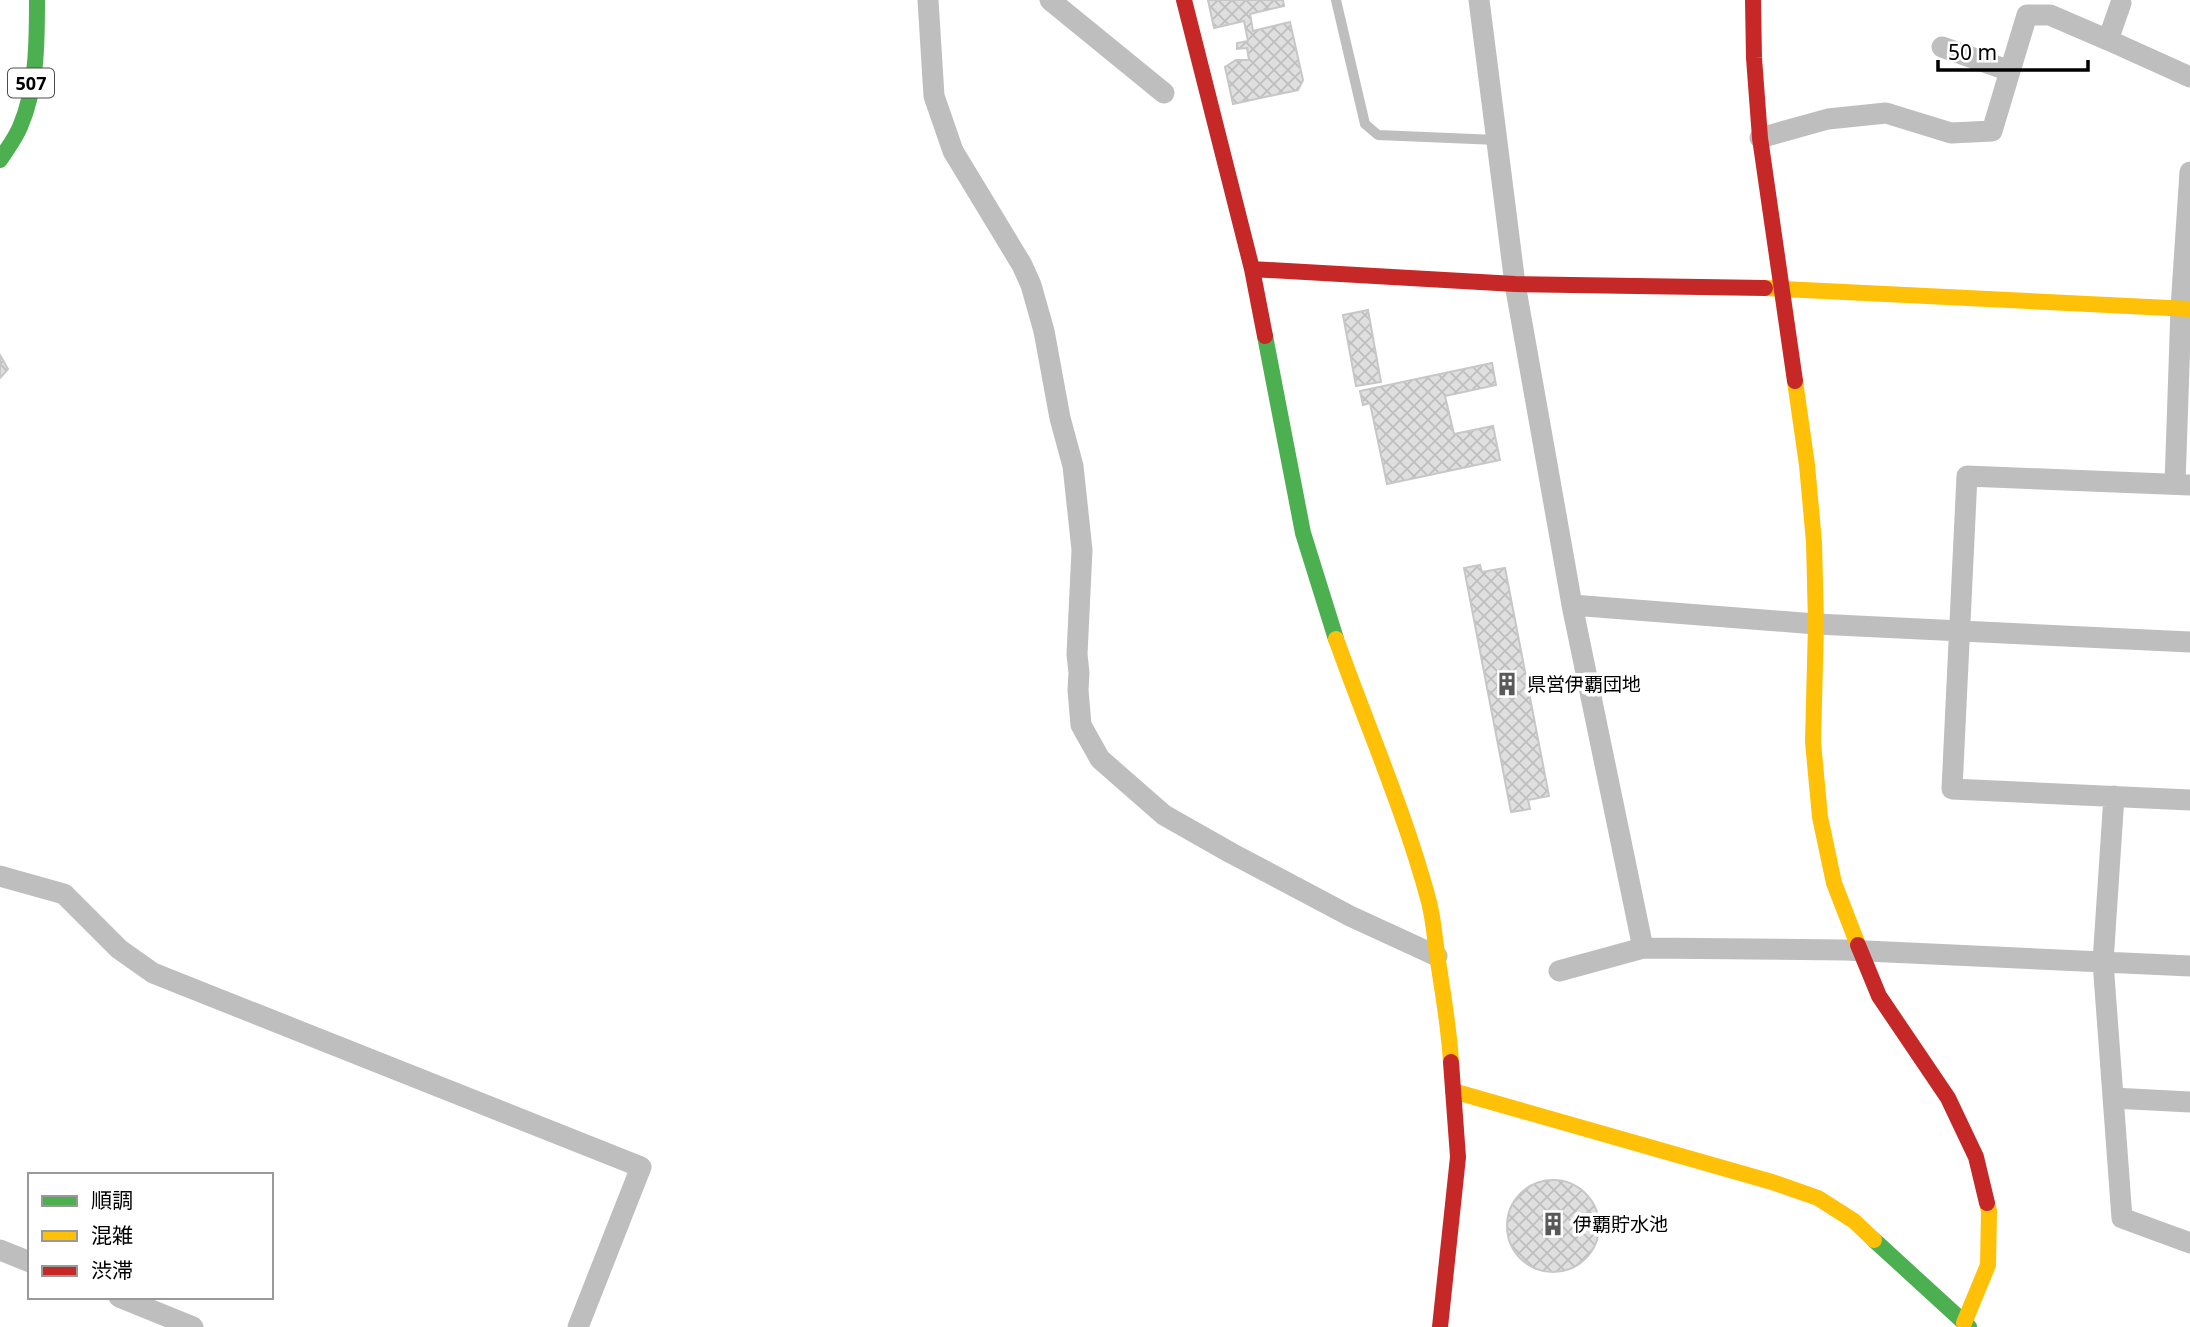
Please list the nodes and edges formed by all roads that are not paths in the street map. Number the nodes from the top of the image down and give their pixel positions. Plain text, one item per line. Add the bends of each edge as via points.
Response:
1 (37, 0) edge
2 (928, 0) edge
3 (1050, 0) edge
4 (1184, 0) edge
5 (1336, 0) edge
6 (1479, 0) edge
7 (1753, 0) edge
8 (2121, 3) dead end
9 (2108, 40) junction
10 (1942, 47) dead end
11 (2010, 71) junction
12 (2190, 77) edge
13 (1164, 93) dead end
14 (1760, 138) junction
15 (1497, 140) junction
16 (0, 160) edge
17 (2190, 172) edge
18 (1252, 269) junction
19 (1516, 284) junction
20 (1781, 288) junction
21 (2186, 309) edge
22 (2183, 484) edge
23 (1572, 605) junction
24 (1816, 624) junction
25 (1959, 631) junction
26 (2190, 642) edge
27 (2115, 796) junction
28 (2190, 800) edge
29 (0, 876) edge
30 (1643, 948) junction
31 (1860, 951) junction
32 (1437, 956) junction
33 (2104, 962) junction
34 (2190, 966) edge
35 (1559, 971) dead end
36 (1453, 1091) junction
37 (2113, 1098) junction
38 (2190, 1102) edge
39 (2190, 1243) edge
40 (0, 1250) edge
41 (28, 1261) edge
42 (124, 1299) edge
43 (1965, 1326) edge
44 (193, 1327) edge
45 (578, 1327) edge
46 (1440, 1327) edge

1 - 16 main road, 507 via 38,38 22,123
2 - 32 street via 934,96 953,151 1031,285 1073,466 1082,550 1077,654 1081,725 1100,759 1164,815 1350,916
3 - 13 street
4 - 18 main road
5 - 15 lane via 1365,124 1378,135
6 - 15 street
7 - 14 main road
8 - 9 street
9 - 11 street via 2050,15 2027,15
9 - 12 street
10 - 11 street
11 - 14 street via 1992,131 1951,133 1886,113 1828,120
14 - 20 main road
15 - 19 street
17 - 21 street
18 - 19 main road
18 - 32 main road via 1314,572 1428,900
19 - 20 main road
19 - 23 street
20 - 21 main road
20 - 24 main road via 1807,465
21 - 22 street
22 - 25 street via 1967,476
23 - 24 street
23 - 30 street
24 - 25 street
24 - 31 main road via 1813,742 1820,817 1834,883
25 - 26 street
25 - 27 street via 1952,789
27 - 28 street
27 - 33 street
29 - 45 street via 64,894 119,949 153,973 642,1167
30 - 31 street
30 - 35 street
31 - 33 street
31 - 43 main road via 1879,996 1948,1098 1976,1157 1989,1211 1988,1265
32 - 36 main road via 1449,1025
33 - 34 street
33 - 37 street
36 - 43 main road via 1818,1198 1854,1221
36 - 46 main road via 1458,1157
37 - 38 street
37 - 39 street via 2122,1219
40 - 41 street
42 - 44 street

